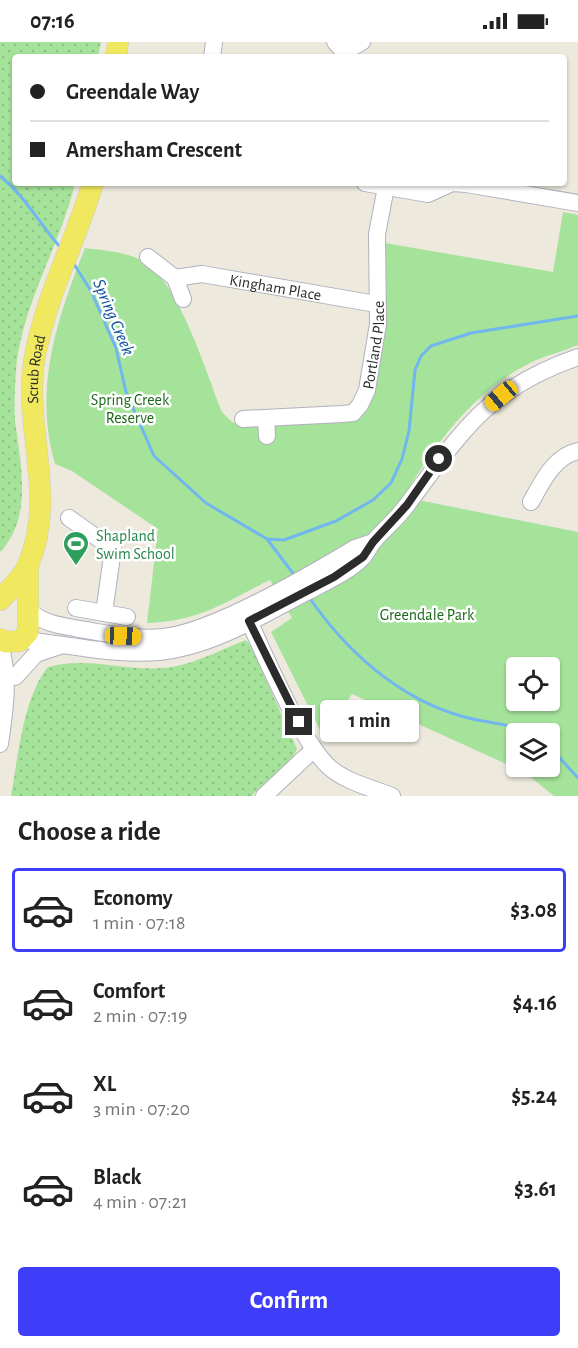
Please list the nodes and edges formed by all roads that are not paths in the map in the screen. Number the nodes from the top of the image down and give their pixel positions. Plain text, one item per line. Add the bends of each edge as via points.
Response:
1 (362, 42) edge
2 (341, 50) edge
3 (92, 186) edge
4 (381, 186) edge
5 (445, 186) edge
6 (478, 186) edge
7 (386, 187) junction
8 (578, 203) edge
9 (148, 257) dead end
10 (175, 278) junction
11 (183, 299) dead end
12 (376, 304) junction
13 (578, 357) edge
14 (243, 419) dead end
15 (578, 451) edge
16 (531, 502) dead end
17 (69, 518) dead end
18 (28, 564) junction
19 (2, 599) edge
20 (29, 606) junction
21 (76, 608) dead end
22 (104, 613) junction
23 (246, 614) junction
24 (127, 617) dead end
25 (11, 641) edge
26 (67, 644) junction
27 (15, 677) junction
28 (7, 697) junction
29 (0, 744) edge
30 (314, 749) junction
31 (264, 796) edge
32 (392, 796) edge

1 - 2 street
3 - 18 main road, Scrub Road via 49,296 34,367 33,420 41,509
4 - 7 street
5 - 7 street via 428,194
6 - 8 street
7 - 12 street, Portland Place via 377,234
9 - 10 street
10 - 11 street
10 - 12 street, Kingham Place via 202,274
12 - 14 street, Portland Place via 376,337 367,390 353,413 266,427
13 - 23 street via 517,384 468,424 363,557
15 - 16 street via 558,460
17 - 22 street via 113,549
18 - 19 main road, Scrub Road
18 - 20 main road, Scrub Road
19 - 20 main road via 18,594
20 - 23 street via 38,619 123,636 162,637
20 - 25 main road, Scrub Road via 28,632
21 - 22 street
22 - 24 street
23 - 26 street via 199,644 160,652 122,652
23 - 30 street
25 - 26 street
25 - 27 street
25 - 28 street via 6,666
26 - 27 street via 36,654
27 - 28 street
28 - 29 street
30 - 31 street
30 - 32 street via 330,768

